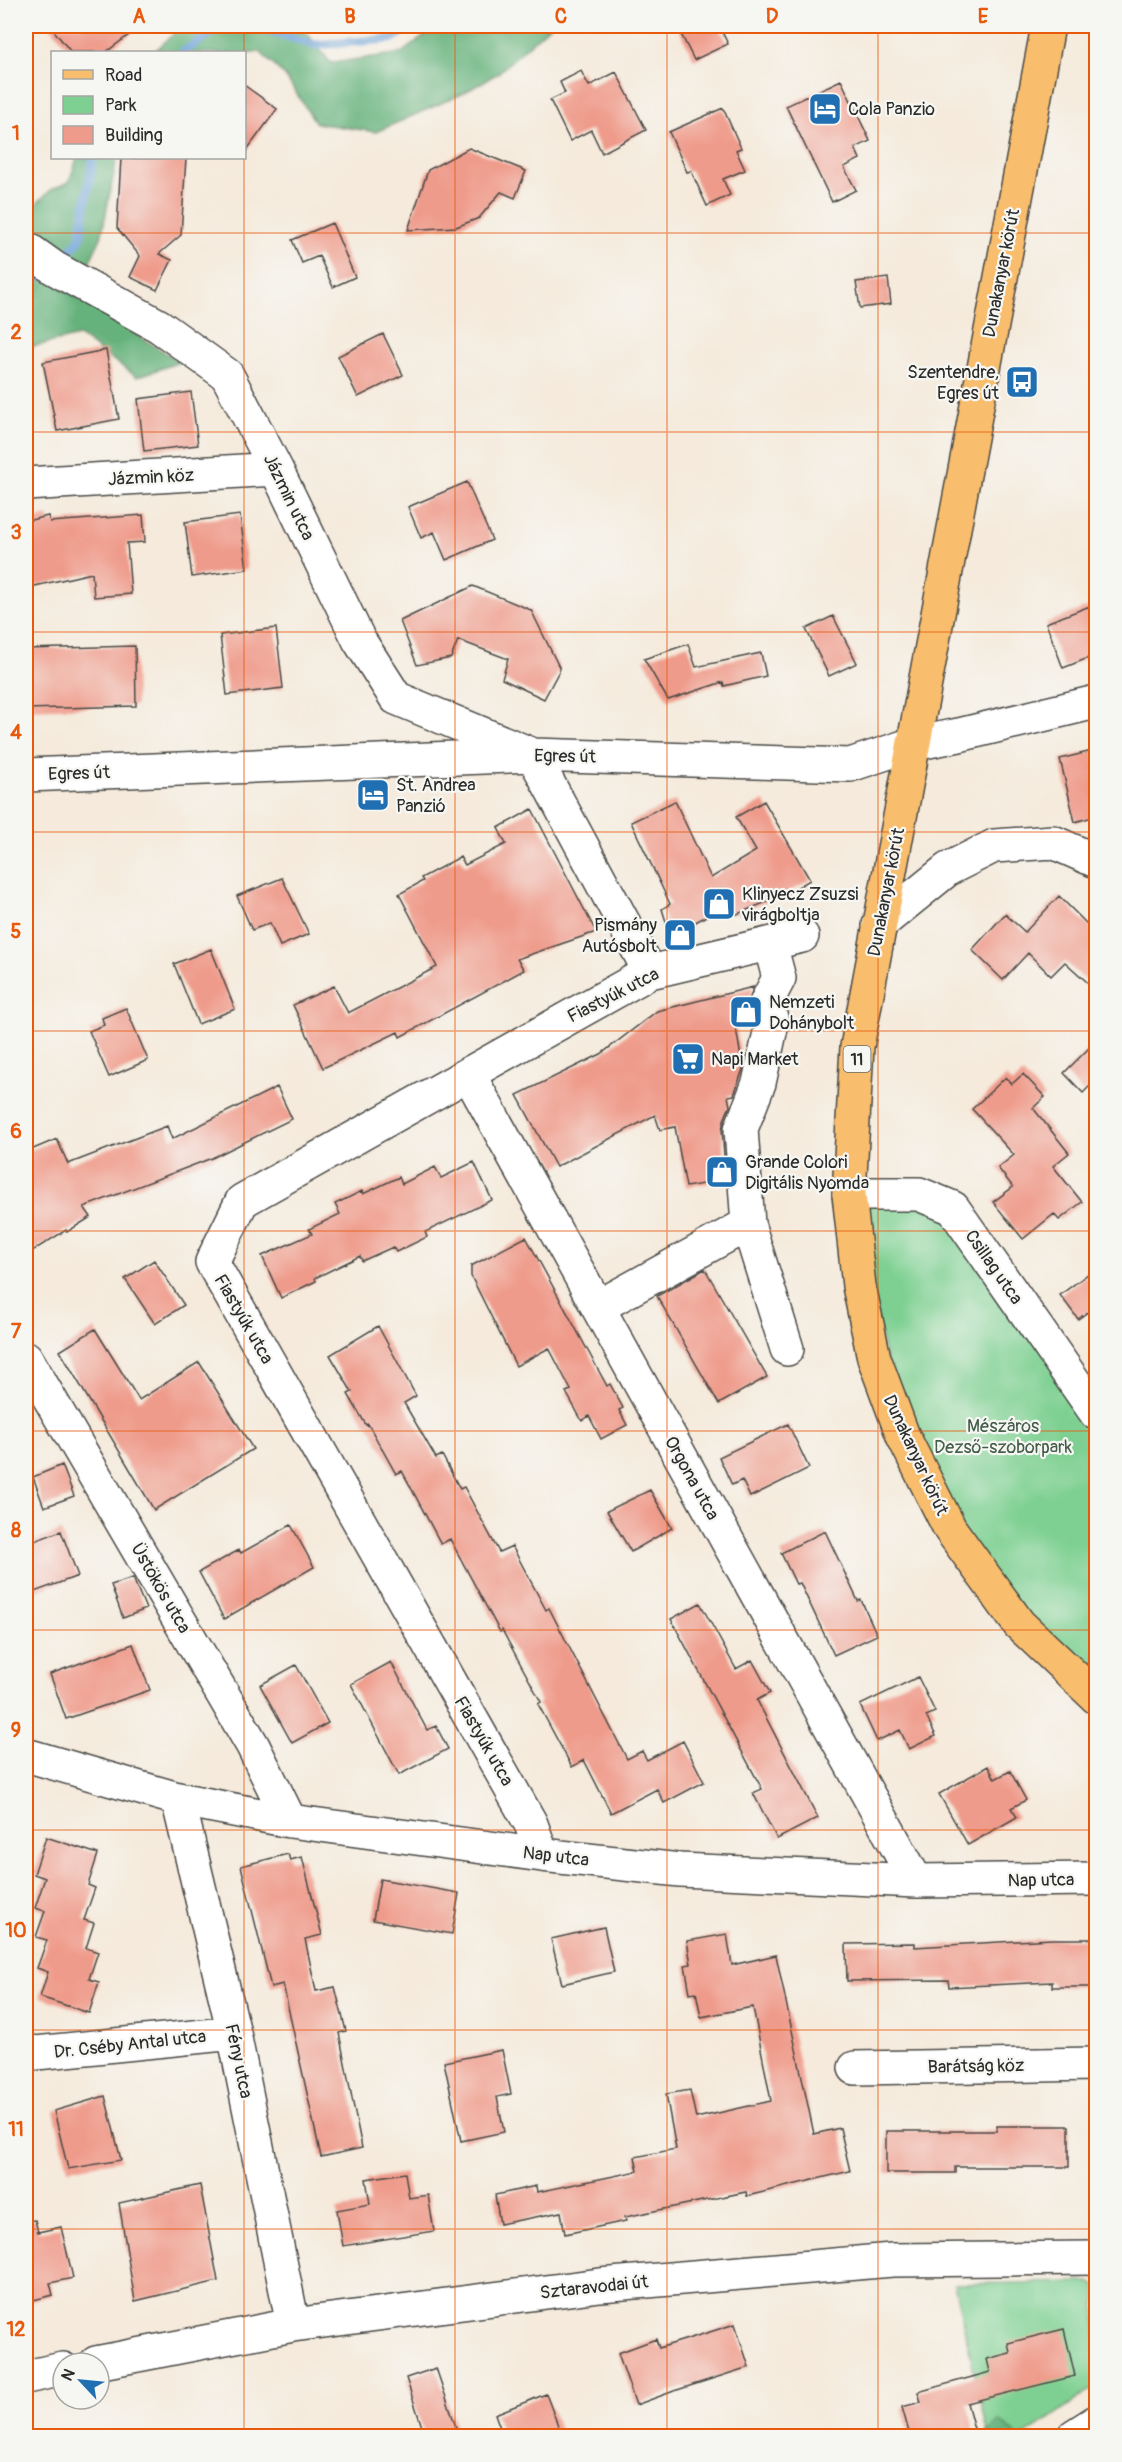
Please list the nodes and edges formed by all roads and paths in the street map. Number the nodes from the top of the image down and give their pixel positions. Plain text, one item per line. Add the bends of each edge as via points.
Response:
1 (1048, 26) edge
2 (26, 248) edge
3 (276, 470) junction
4 (26, 484) edge
5 (1096, 702) edge
6 (913, 744) junction
7 (533, 755) junction
8 (26, 775) edge
9 (1096, 861) edge
10 (879, 925) junction
11 (802, 936) dead end
12 (770, 944) junction
13 (650, 972) junction
14 (469, 1075) junction
15 (849, 1194) junction
16 (748, 1224) junction
17 (598, 1307) junction
18 (786, 1349) dead end
19 (26, 1358) edge
20 (1096, 1413) edge
21 (1096, 1697) edge
22 (26, 1755) edge
23 (178, 1799) junction
24 (290, 1821) junction
25 (542, 1855) junction
26 (1096, 1880) edge
27 (916, 1881) junction
28 (234, 2033) junction
29 (26, 2051) edge
30 (1096, 2064) edge
31 (855, 2068) dead end
32 (1096, 2258) edge
33 (293, 2325) junction
34 (111, 2360) edge
35 (51, 2372) edge
36 (26, 2377) edge
37 (1096, 2422) edge
38 (1074, 2436) edge

1 - 6 main road, Dunakanyar körút / 11
2 - 3 street, Jázmin utca via 54,268 159,326 227,375
3 - 4 street, Jázmin köz
3 - 7 street, Jázmin utca via 359,640 396,698
5 - 6 street, Egres út
6 - 7 street, Egres út via 850,765
6 - 10 main road, Dunakanyar körút / 11
7 - 8 street, Egres út
7 - 13 street
9 - 10 street via 1053,842 994,846 948,869
10 - 15 main road, Dunakanyar körút / 11 via 857,1047
11 - 12 street, Fiastyúk utca
12 - 13 street, Fiastyúk utca
12 - 16 street via 779,978 767,1001 772,1023 759,1083 741,1129
13 - 14 street, Fiastyúk utca
14 - 17 street, Orgona utca
14 - 25 street, Fiastyúk utca via 242,1201 212,1262 531,1824
15 - 20 street, Csillag utca via 919,1194 953,1208
15 - 21 main road, Dunakanyar körút / 11 via 859,1286 874,1358 903,1436 950,1529 1019,1624
16 - 17 street
16 - 18 street
17 - 27 street, Orgona utca
19 - 24 street, Üstökös utca via 253,1746
22 - 23 street, Nap utca
23 - 24 street, Nap utca
23 - 28 street, Fény utca
24 - 25 street, Nap utca
25 - 27 street, Nap utca via 680,1870
26 - 27 street, Nap utca
28 - 29 street, Dr. Cséby Antal utca
28 - 33 street, Fény utca
30 - 31 street, Barátság köz
32 - 33 street, Sztaravodai út via 880,2261 600,2285
33 - 34 street, Sztaravodai út
35 - 36 street
37 - 38 street

